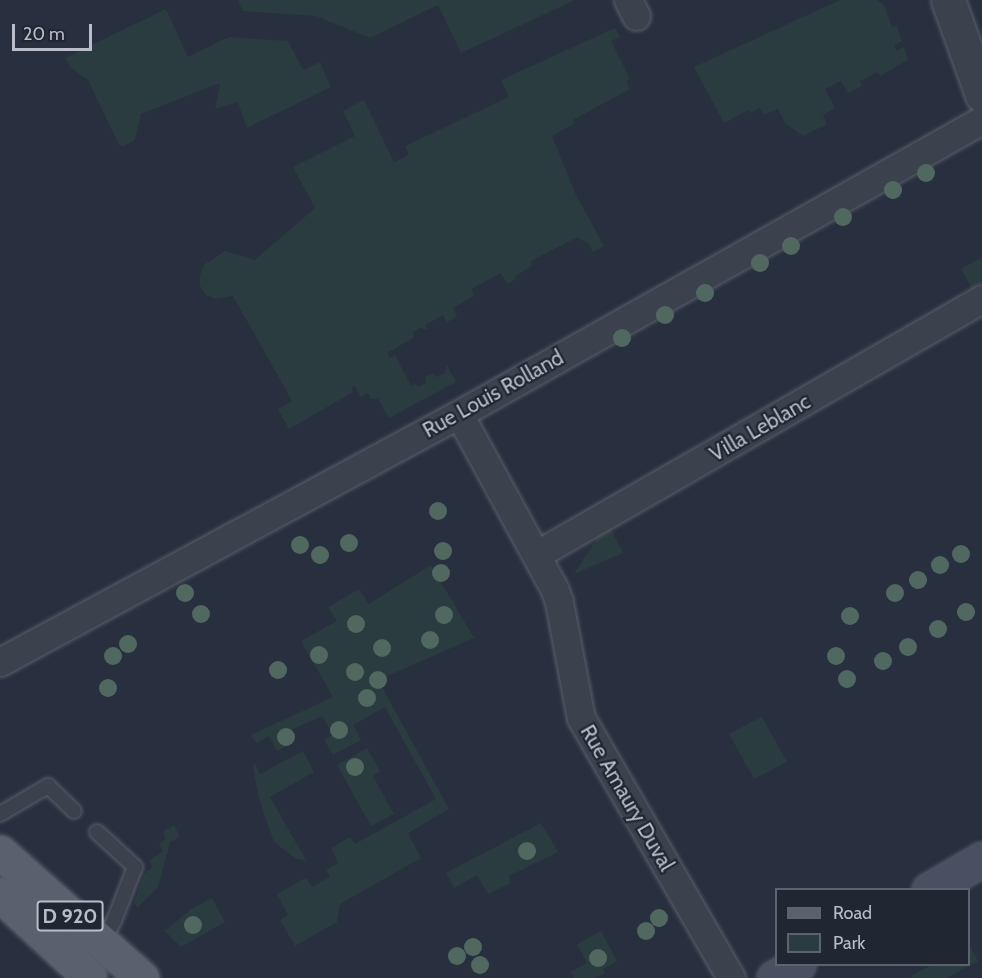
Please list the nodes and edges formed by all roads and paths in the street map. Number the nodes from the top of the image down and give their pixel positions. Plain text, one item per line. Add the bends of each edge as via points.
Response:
1 (948, 0) edge
2 (982, 95) edge
3 (982, 120) edge
4 (982, 300) edge
5 (459, 414) junction
6 (536, 555) junction
7 (0, 662) edge
8 (74, 811) dead end
9 (0, 814) edge
10 (98, 832) dead end
11 (0, 852) edge
12 (982, 859) edge
13 (932, 888) edge
14 (0, 895) edge
15 (101, 944) junction
16 (795, 966) edge
17 (90, 978) edge
18 (142, 978) edge
19 (731, 978) edge
20 (774, 978) edge

1 - 2 street
3 - 5 street, Rue Louis Rolland
4 - 6 street, Villa Leblanc
5 - 6 street, Rue Amaury Duval
5 - 7 street, Rue Louis Rolland
6 - 19 street, Rue Amaury Duval via 559,602 581,718
8 - 9 lane via 48,786
10 - 15 lane via 135,867
11 - 15 main road, D 920
12 - 13 main road
14 - 17 main road, D 920
15 - 18 main road, D 920
16 - 20 main road

